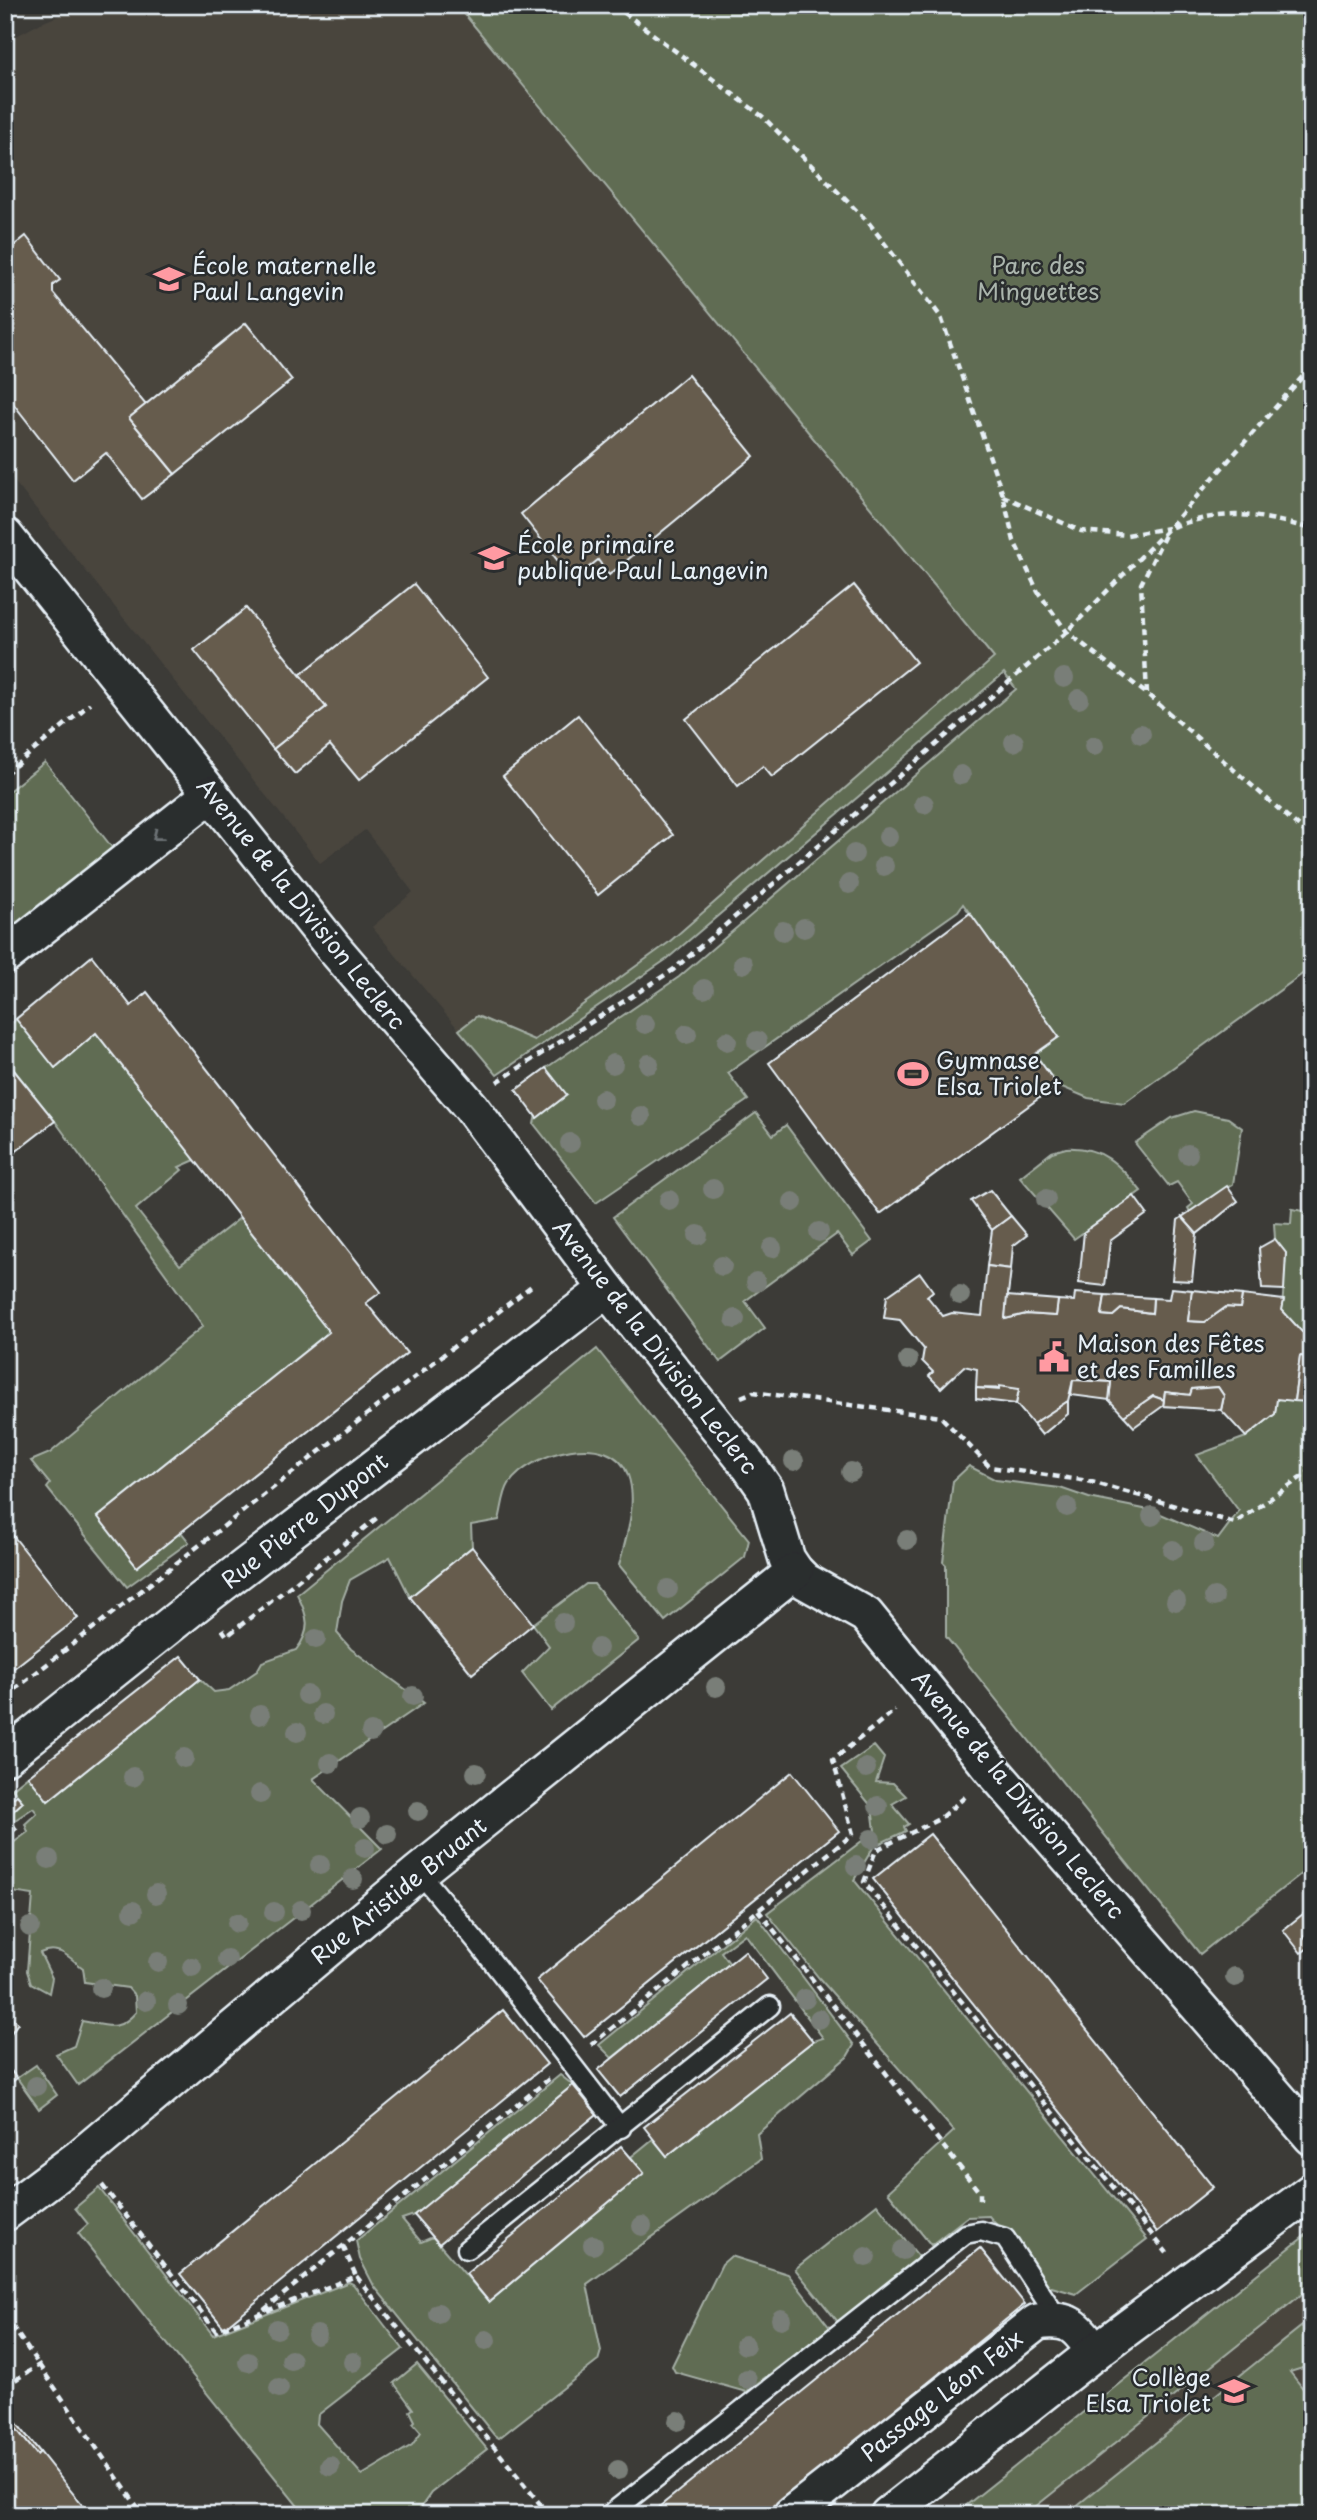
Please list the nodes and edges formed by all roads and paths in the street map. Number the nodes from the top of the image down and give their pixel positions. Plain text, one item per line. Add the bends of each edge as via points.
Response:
1 (614, 5) edge
2 (1312, 366) edge
3 (1003, 495) junction
4 (1169, 528) junction
5 (1312, 529) edge
6 (5, 536) edge
7 (1067, 632) junction
8 (1147, 694) junction
9 (90, 704) dead end
10 (5, 774) edge
11 (211, 794) junction
12 (1312, 838) edge
13 (5, 956) edge
14 (471, 1107) junction
15 (534, 1284) dead end
16 (607, 1289) junction
17 (738, 1398) dead end
18 (1312, 1470) edge
19 (795, 1571) junction
20 (925, 1686) junction
21 (5, 1697) edge
22 (5, 1757) edge
23 (995, 1772) junction
24 (419, 1872) junction
25 (758, 1910) junction
26 (770, 2006) dead end
27 (570, 2062) junction
28 (621, 2128) junction
29 (1312, 2137) edge
30 (80, 2157) junction
31 (1312, 2191) edge
32 (5, 2213) edge
33 (981, 2231) junction
34 (343, 2246) junction
35 (467, 2249) dead end
36 (356, 2276) junction
37 (1190, 2281) junction
38 (264, 2310) junction
39 (5, 2316) edge
40 (1058, 2319) junction
41 (1095, 2352) junction
42 (41, 2364) junction
43 (5, 2386) edge
44 (143, 2515) edge
45 (549, 2515) edge
46 (609, 2515) edge
47 (791, 2515) edge
48 (888, 2515) edge

1 - 3 path via 762,116 869,223 940,317
2 - 4 path
3 - 4 path via 1081,531 1127,535
3 - 7 path via 1014,541 1038,592
4 - 5 path via 1210,515 1260,515
4 - 7 path
4 - 8 path via 1141,584
6 - 11 street, Avenue de la Division Leclerc
7 - 8 path
7 - 14 path via 673,970 496,1083
8 - 12 path
9 - 10 path
11 -> 13 street
11 - 14 street, Avenue de la Division Leclerc via 333,947
14 - 16 street, Avenue de la Division Leclerc
15 - 21 path
16 - 19 street, Avenue de la Division Leclerc via 766,1490
16 - 22 street, Rue Pierre Dupont
17 - 18 path via 753,1392 941,1417 990,1466 1088,1481 1235,1523
19 - 20 street, Avenue de la Division Leclerc via 866,1615
19 - 24 street, Rue Aristide Bruant
20 - 23 street, Avenue de la Division Leclerc
20 - 25 path via 833,1760 853,1834
23 - 29 street, Avenue de la Division Leclerc
23 - 37 path via 939,1819 876,1850 864,1882
24 - 27 lane
24 - 30 street, Rue Aristide Bruant
25 - 27 path
25 - 33 path via 979,2193
26 - 28 lane
27 - 28 lane
27 - 34 path
28 - 35 lane
30 - 32 street, Rue Aristide Bruant
30 - 38 path via 216,2331
31 - 37 street
33 - 40 lane via 1005,2238
33 - 46 lane via 965,2234
34 - 36 path
34 - 38 path
36 - 38 path
36 - 45 path
37 - 41 street
39 - 42 path
40 - 41 street via 1077,2328
40 - 47 street, Passage Léon Feix via 1037,2322
41 - 48 street
42 - 43 path
42 - 44 path

